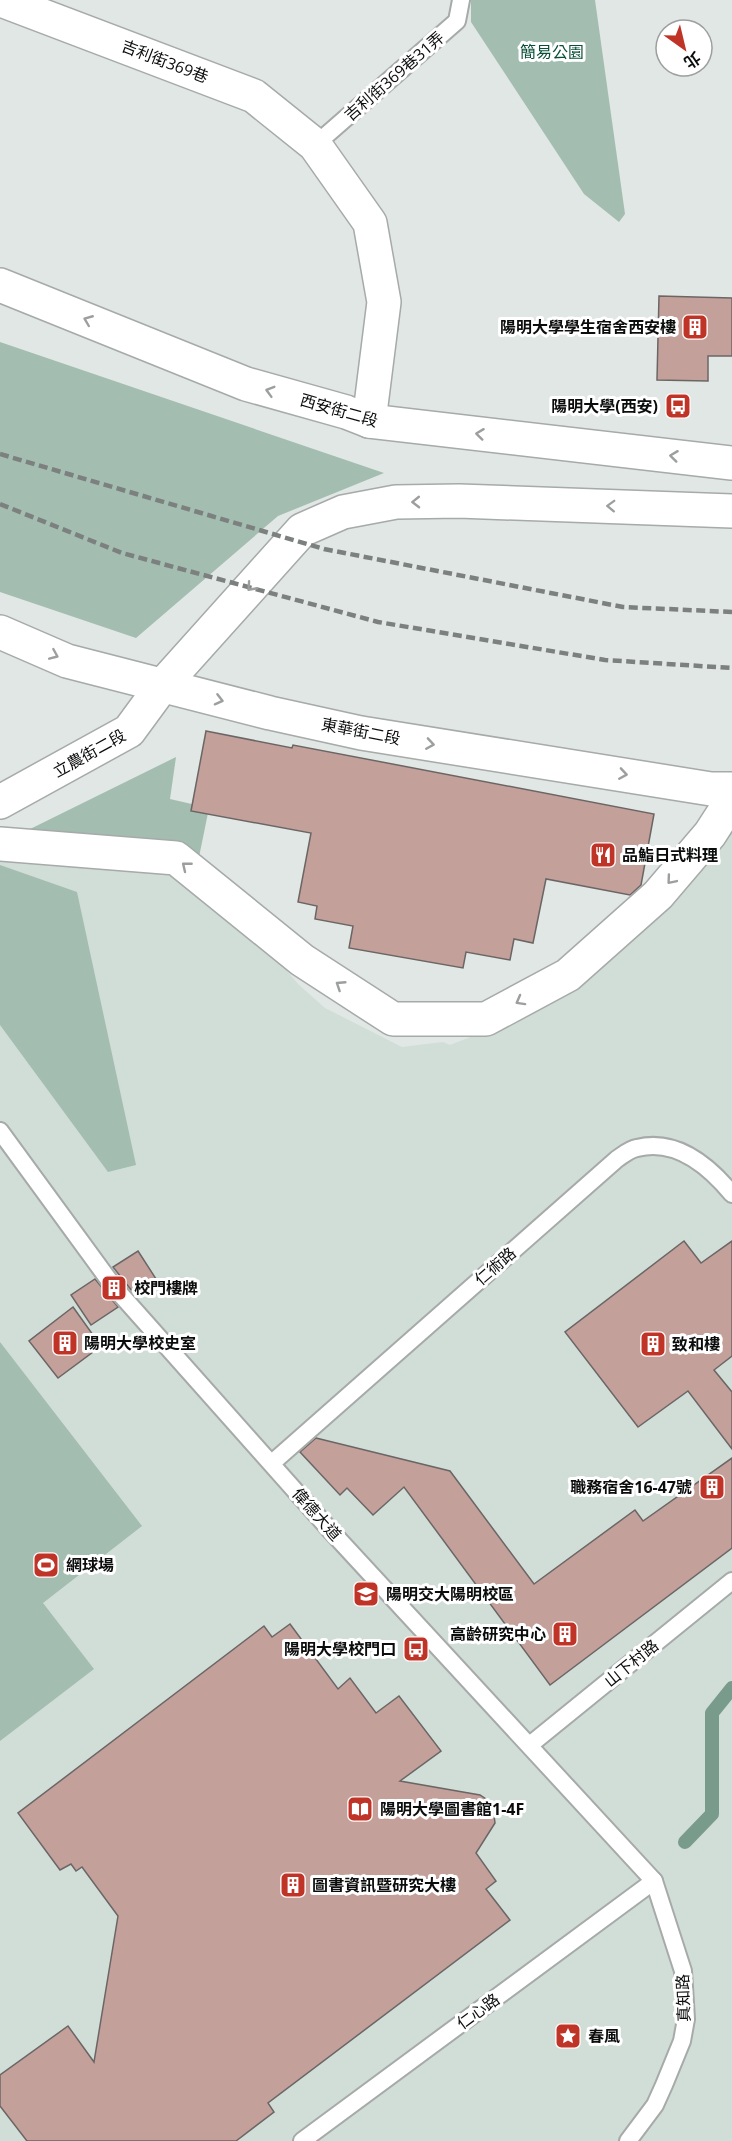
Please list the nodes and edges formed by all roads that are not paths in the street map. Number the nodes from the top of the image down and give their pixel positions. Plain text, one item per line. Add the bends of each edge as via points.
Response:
1 (1, 0) edge
2 (461, 0) edge
3 (315, 145) junction
4 (0, 285) edge
5 (369, 421) junction
6 (732, 463) edge
7 (732, 510) edge
8 (0, 632) edge
9 (162, 686) junction
10 (732, 789) edge
11 (732, 800) edge
12 (0, 802) edge
13 (0, 844) edge
14 (0, 1131) edge
15 (732, 1194) edge
16 (272, 1463) junction
17 (732, 1581) edge
18 (531, 1744) junction
19 (654, 1881) junction
20 (302, 2141) edge
21 (628, 2141) edge

1 - 3 street, 吉利街369巷 via 254,96
2 - 3 lane, 吉利街369巷31弄 via 458,21
3 - 5 street, 吉利街369巷 via 370,223 384,302
5 -> 4 street, 西安街二段 via 246,384
6 -> 5 street, 西安街二段
7 -> 9 street, 立農街二段 via 459,501 396,502 343,512 302,530
8 -> 9 street, 東華街二段 via 67,660
9 -> 10 street, 東華街二段 via 362,733 711,789
9 - 12 street, 立農街二段 via 129,731
11 -> 13 street via 710,834 658,896 568,975 486,1020 393,1019 302,960 176,858
14 - 16 lane, 偉德大道 via 114,1287
15 - 16 lane, 仁術路 via 704,1165 674,1149 636,1148 616,1159
16 - 18 lane, 偉德大道
17 - 18 lane, 山下村路
18 - 19 lane, 偉德大道
19 - 20 lane, 仁心路
19 - 21 lane, 真知路 via 680,1955 686,2019 682,2042 655,2105

